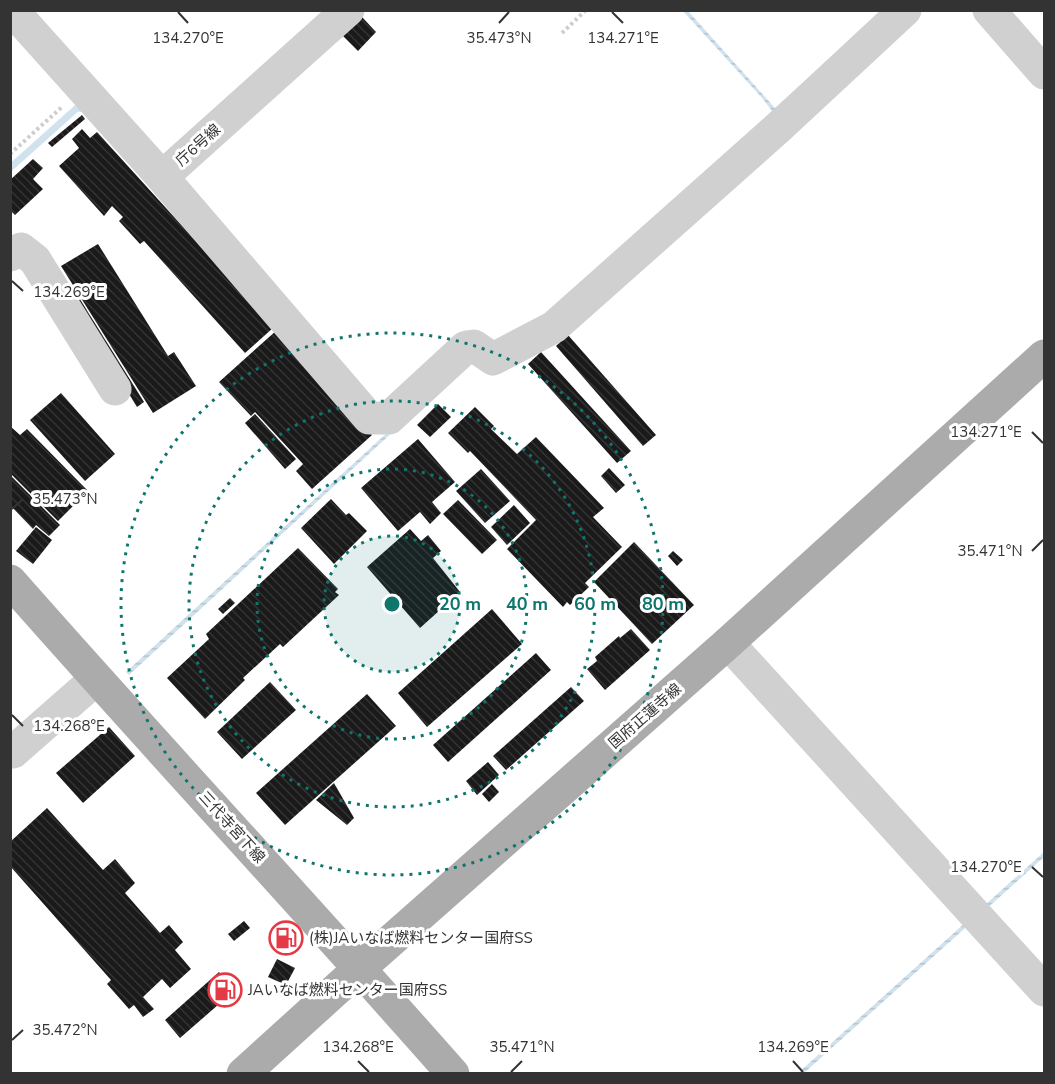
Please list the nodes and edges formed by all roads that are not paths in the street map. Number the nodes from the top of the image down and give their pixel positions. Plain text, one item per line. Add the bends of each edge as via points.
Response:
1 (12, 10) edge
2 (348, 10) edge
3 (905, 10) edge
4 (989, 10) edge
5 (1044, 73) edge
6 (162, 177) junction
7 (10, 255) edge
8 (1044, 356) edge
9 (115, 389) dead end
10 (10, 581) edge
11 (728, 643) junction
12 (96, 679) junction
13 (13, 752) dead end
14 (360, 968) junction
15 (1044, 990) edge
16 (243, 1074) edge
17 (453, 1074) edge

1 - 6 street, 庁6号線
2 - 6 street, 庁6号線
3 - 6 street via 555,327 493,358 474,346 466,347 389,418 369,418
4 - 5 street
7 - 9 street via 21,249 35,260
8 - 11 main road, 国府正蓮寺線
10 - 12 main road, 三代寺宮下線
11 - 14 main road, 国府正蓮寺線
11 - 15 street
12 - 13 street
12 - 14 main road, 三代寺宮下線
14 - 16 main road, 国府正蓮寺線
14 - 17 main road, 三代寺宮下線

